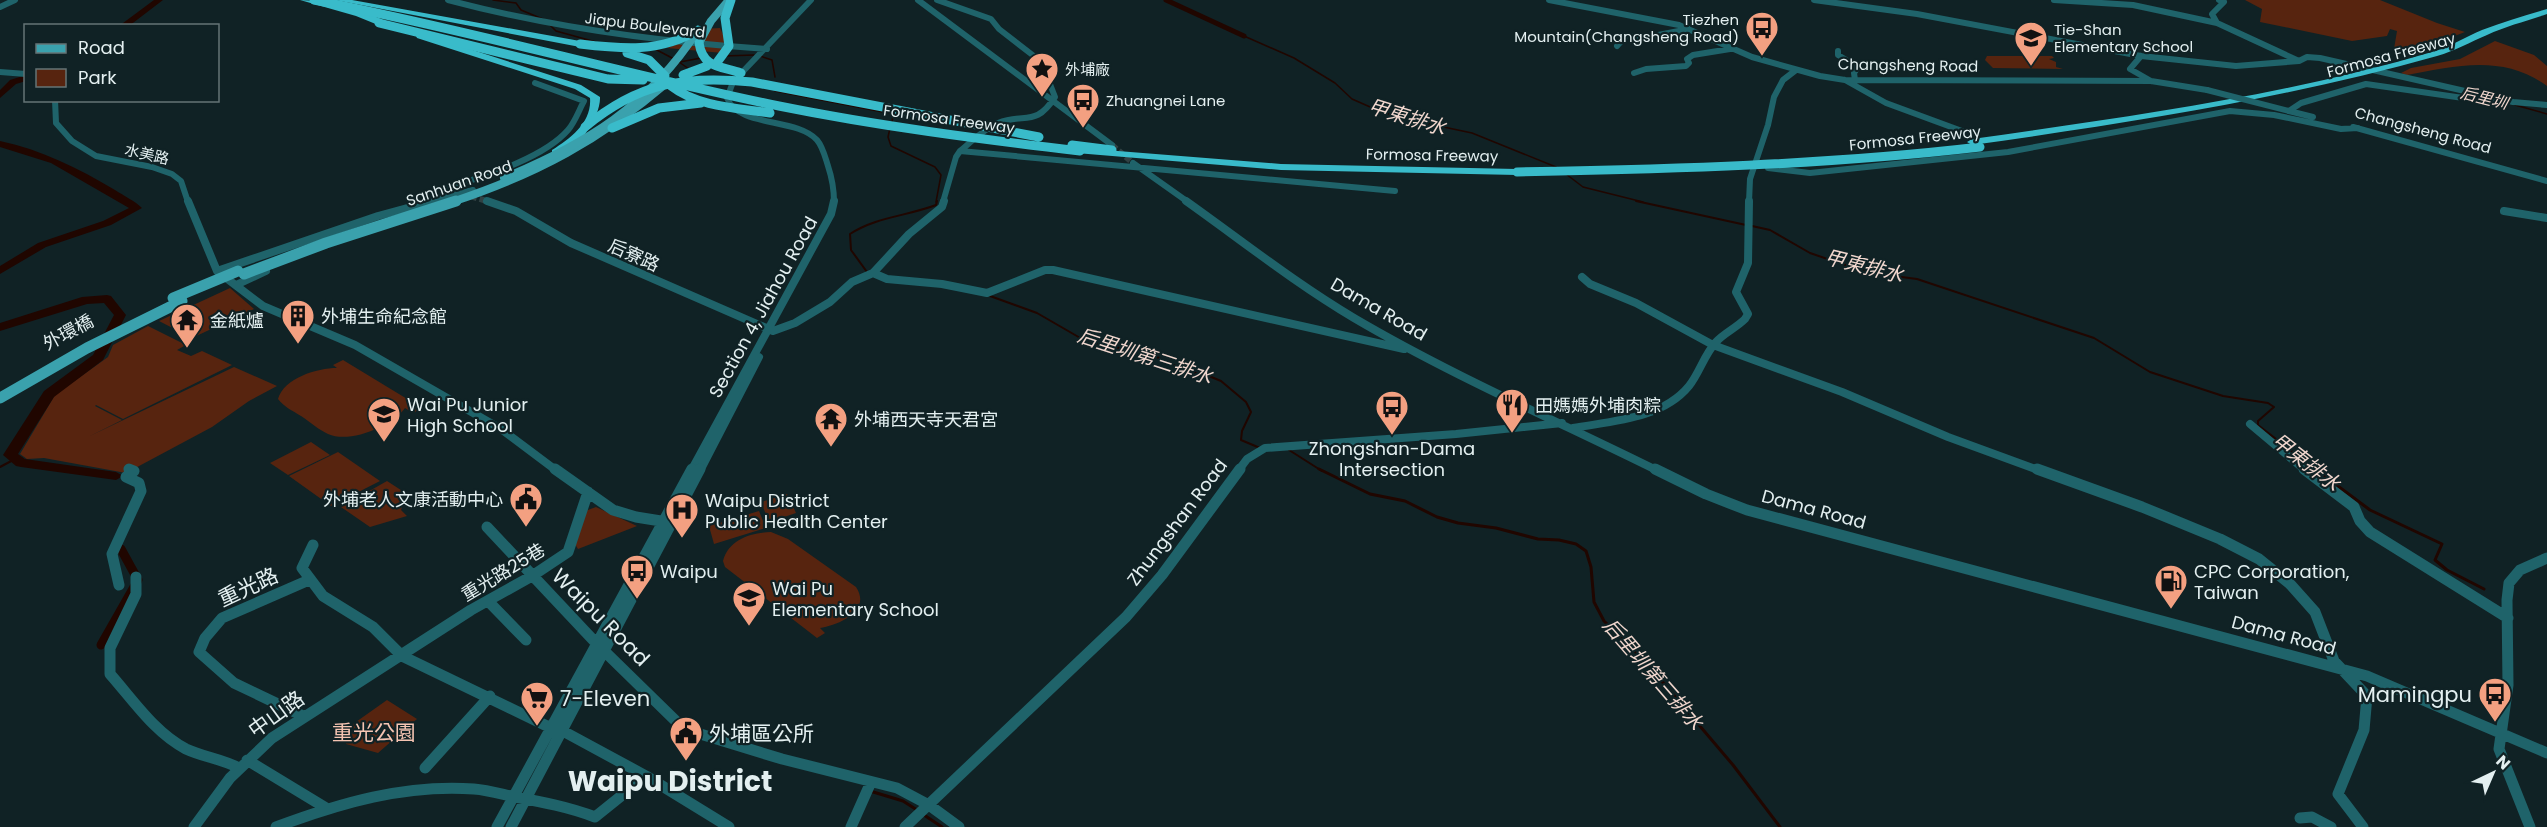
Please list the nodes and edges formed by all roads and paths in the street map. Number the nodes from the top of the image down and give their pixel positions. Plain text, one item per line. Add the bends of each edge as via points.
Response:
1 (15, 0) edge
2 (304, 0) edge
3 (314, 0) edge
4 (339, 0) edge
5 (448, 0) edge
6 (723, 0) edge
7 (730, 0) edge
8 (811, 0) edge
9 (816, 0) edge
10 (918, 0) edge
11 (937, 0) edge
12 (1549, 0) edge
13 (1814, 0) edge
14 (2054, 0) edge
15 (2219, 0) edge
16 (0, 7) edge
17 (376, 8) junction
18 (2547, 10) edge
19 (2547, 17) edge
20 (379, 23) junction
21 (2217, 23) junction
22 (1691, 28) junction
23 (698, 30) junction
24 (699, 43) junction
25 (580, 44) junction
26 (1617, 46) dead end
27 (1730, 49) junction
28 (1838, 51) dead end
29 (762, 54) junction
30 (2141, 56) junction
31 (2299, 61) junction
32 (1796, 70) junction
33 (0, 72) edge
34 (1634, 73) dead end
35 (24, 74) edge
36 (667, 79) junction
37 (1845, 80) junction
38 (1855, 80) junction
39 (2151, 81) junction
40 (535, 83) dead end
41 (1053, 101) junction
42 (55, 102) edge
43 (2511, 105) junction
44 (2547, 105) edge
45 (745, 109) junction
46 (2289, 111) junction
47 (907, 112) junction
48 (2547, 112) edge
49 (585, 127) junction
50 (612, 128) junction
51 (2358, 128) junction
52 (1962, 130) dead end
53 (1112, 148) junction
54 (960, 151) junction
55 (1080, 151) junction
56 (1244, 162) junction
57 (1133, 163) tunnel mouth
58 (1754, 169) junction
59 (1517, 170) junction
60 (1143, 171) junction
61 (504, 178) junction
62 (2545, 179) edge
63 (445, 189) dead end
64 (1395, 191) dead end
65 (480, 195) junction
66 (2504, 211) dead end
67 (2547, 218) edge
68 (217, 272) junction
69 (873, 273) junction
70 (1582, 277) dead end
71 (236, 285) junction
72 (143, 316) joint
73 (770, 331) junction
74 (1713, 345) junction
75 (1414, 351) junction
76 (18, 383) junction
77 (0, 389) edge
78 (0, 398) edge
79 (1562, 423) junction
80 (2250, 424) dead end
81 (1573, 428) junction
82 (129, 469) dead end
83 (588, 492) junction
84 (668, 522) junction
85 (487, 527) dead end
86 (313, 544) dead end
87 (2547, 558) edge
88 (532, 576) junction
89 (136, 577) dead end
90 (309, 580) junction
91 (119, 585) dead end
92 (488, 601) junction
93 (2508, 618) junction
94 (526, 640) dead end
95 (596, 643) junction
96 (605, 652) junction
97 (402, 656) junction
98 (2344, 670) junction
99 (489, 696) junction
100 (303, 716) junction
101 (555, 729) junction
102 (2502, 734) junction
103 (2547, 753) edge
104 (243, 764) junction
105 (425, 768) dead end
106 (646, 776) junction
107 (871, 782) junction
108 (513, 796) junction
109 (527, 798) junction
110 (929, 805) junction
111 (326, 808) junction
112 (2300, 818) dead end
113 (194, 827) edge
114 (276, 827) edge
115 (497, 827) edge
116 (510, 827) edge
117 (729, 827) edge
118 (850, 827) edge
119 (904, 827) edge
120 (959, 827) edge
121 (2331, 827) edge
122 (2363, 827) edge
123 (2530, 827) edge

1 - 16 street
2 - 20 highway, bridge
3 - 55 highway, Formosa Freeway, bridge via 778,106 938,133
4 - 17 highway, Formosa Freeway
5 - 29 street, Jiapu Boulevard via 532,20
6 - 23 main road, Sanhuan Road
7 - 20 highway, bridge via 723,21 729,46 718,61 678,76 631,81 608,79
7 - 24 main road, Sanhuan Road via 711,21
8 - 29 street, Section 4, Jiahou Road
9 - 29 street, Section 4, Jiahou Road
10 - 41 street
11 - 41 street via 991,19 1040,60 1049,72
12 - 22 street, Changsheng Road
13 - 30 street via 1917,14
14 - 21 street via 2133,5
15 - 21 street via 2224,2 2212,14
17 - 25 highway
17 - 53 highway, Formosa Freeway, bridge via 789,103 996,136
18 - 59 highway, Formosa Freeway, bridge via 2436,54 2294,90 2112,122 1972,142 1789,159
19 - 59 highway, Formosa Freeway, bridge via 2434,61 2303,94 2117,127 1886,158 1739,167
20 - 49 highway, bridge via 578,87 595,97 597,103
21 - 31 street
22 - 26 street via 1643,38 1626,36
22 - 27 street, Changsheng Road
23 - 25 highway, bridge via 685,39 653,49
23 - 36 main road, Sanhuan Road, bridge
24 - 36 main road, Sanhuan Road via 688,61
24 - 47 highway, bridge via 701,56 718,67
25 - 36 highway, bridge via 649,60
27 - 32 street, Changsheng Road
27 - 34 street via 1693,56 1687,59 1686,66
28 - 38 street via 1838,55 1858,67
29 - 73 street, Section 4, Jiahou Road via 733,82 727,100 742,113 814,137 825,153 834,196 824,231
30 - 31 street via 2236,66
30 - 39 street via 2130,69
31 - 43 street via 2320,58
32 - 37 street, Changsheng Road
32 - 58 street via 1783,80 1774,97
33 - 35 street
36 - 45 highway, bridge via 684,94
36 - 50 main road, Sanhuan Road, bridge via 634,113
36 - 61 main road, Sanhuan Road, bridge via 590,137
37 - 38 street, Changsheng Road
37 - 52 street via 1857,90 1915,115
38 - 39 street, Changsheng Road
39 - 46 street, Changsheng Road, bridge via 2207,90
40 - 63 street via 584,101 568,130 524,160
41 - 53 street
41 - 54 street via 1042,113 1027,120 994,125
42 - 68 street, 水美路 via 57,126 79,147 94,156 161,169 181,181
43 - 44 street
43 - 46 street via 2366,84 2301,103
43 - 48 street
45 - 50 highway, bridge via 706,103 675,105 647,112
45 - 55 highway, bridge via 963,142
46 - 51 street, Changsheng Road
47 - 49 highway, bridge via 752,82 697,79 626,96
47 - 53 highway, bridge via 1009,133
49 - 61 highway, bridge via 561,149
50 - 65 main road, Sanhuan Road via 588,145
51 - 58 street via 2341,129 2274,115 2230,111 2008,152 1810,173
51 - 62 street, Changsheng Road
53 - 56 highway, Formosa Freeway
54 - 60 street
54 - 69 street via 942,207 909,234
55 - 56 highway, Formosa Freeway
56 - 59 highway, Formosa Freeway
57 - 60 street, Dama Road
58 - 74 street via 1750,179 1748,263 1736,292 1748,314 1745,321
60 - 64 street
60 - 75 street, Dama Road via 1334,305
61 - 65 main road, Sanhuan Road
65 - 68 street via 368,219
65 - 71 street via 280,265
65 - 72 main road, Sanhuan Road via 241,272
65 - 73 street, 后寮路 via 571,243
66 - 67 street
68 - 71 street
69 - 73 street via 852,282 811,314
69 - 75 street via 887,279 987,293 1053,270
70 - 74 street
71 - 83 street via 263,306 355,345 501,429
72 - 76 main road, 外環橋
73 - 84 street, Section 4, Jiahou Road
74 - 81 street via 1689,386 1665,407
74 - 98 street via 2142,507 2259,559 2290,584 2315,612 2334,661
75 - 79 street, Dama Road
76 - 77 main road
76 - 78 main road
79 - 81 street, Dama Road
79 - 110 street, Zhungshan Road via 1279,446 1255,453 1126,617
80 - 93 street via 2354,507 2370,532
81 - 98 street, Dama Road via 1706,494 1747,510
82 - 91 street via 135,471 126,477 139,483 141,491 112,554
83 - 84 street via 608,507
83 - 88 street, 重光路25巷 via 568,552
84 - 95 street
84 - 96 street
85 - 88 street, Waipu Road
86 - 90 street, 重光路 via 302,568
87 - 93 street via 2520,570 2509,583
88 - 92 street, 重光路25巷
88 - 95 street, Waipu Road
89 - 104 street via 136,594 110,648 110,674 182,746 215,761
90 - 97 street via 323,596 373,627
90 - 100 street, 重光路 via 222,618 199,652 234,683
92 - 94 street
92 - 97 street, 重光路25巷
93 - 102 street via 2508,685
95 - 96 street, Waipu Road
95 - 101 street
96 - 101 street
96 - 107 street, Waipu Road via 684,729
97 - 99 street
97 - 100 street, 中山路
98 - 102 street, Dama Road
98 - 122 street via 2367,696 2364,730 2338,794
99 - 101 street
99 - 105 street
100 - 104 street, 中山路
101 - 106 street
101 - 108 street
101 - 109 street
102 - 103 street, Dama Road
102 - 123 street via 2499,749
104 - 111 street
104 - 113 street, 中山路
106 - 109 street via 595,817
106 - 117 street
107 - 110 street, Waipu Road via 897,789
107 - 118 street
108 - 109 street
108 - 111 street via 474,789 423,789
108 - 115 street
109 - 116 street
110 - 119 street, Zhungshan Road
110 - 120 street, Waipu Road
111 - 114 street
112 - 121 street via 2312,817

